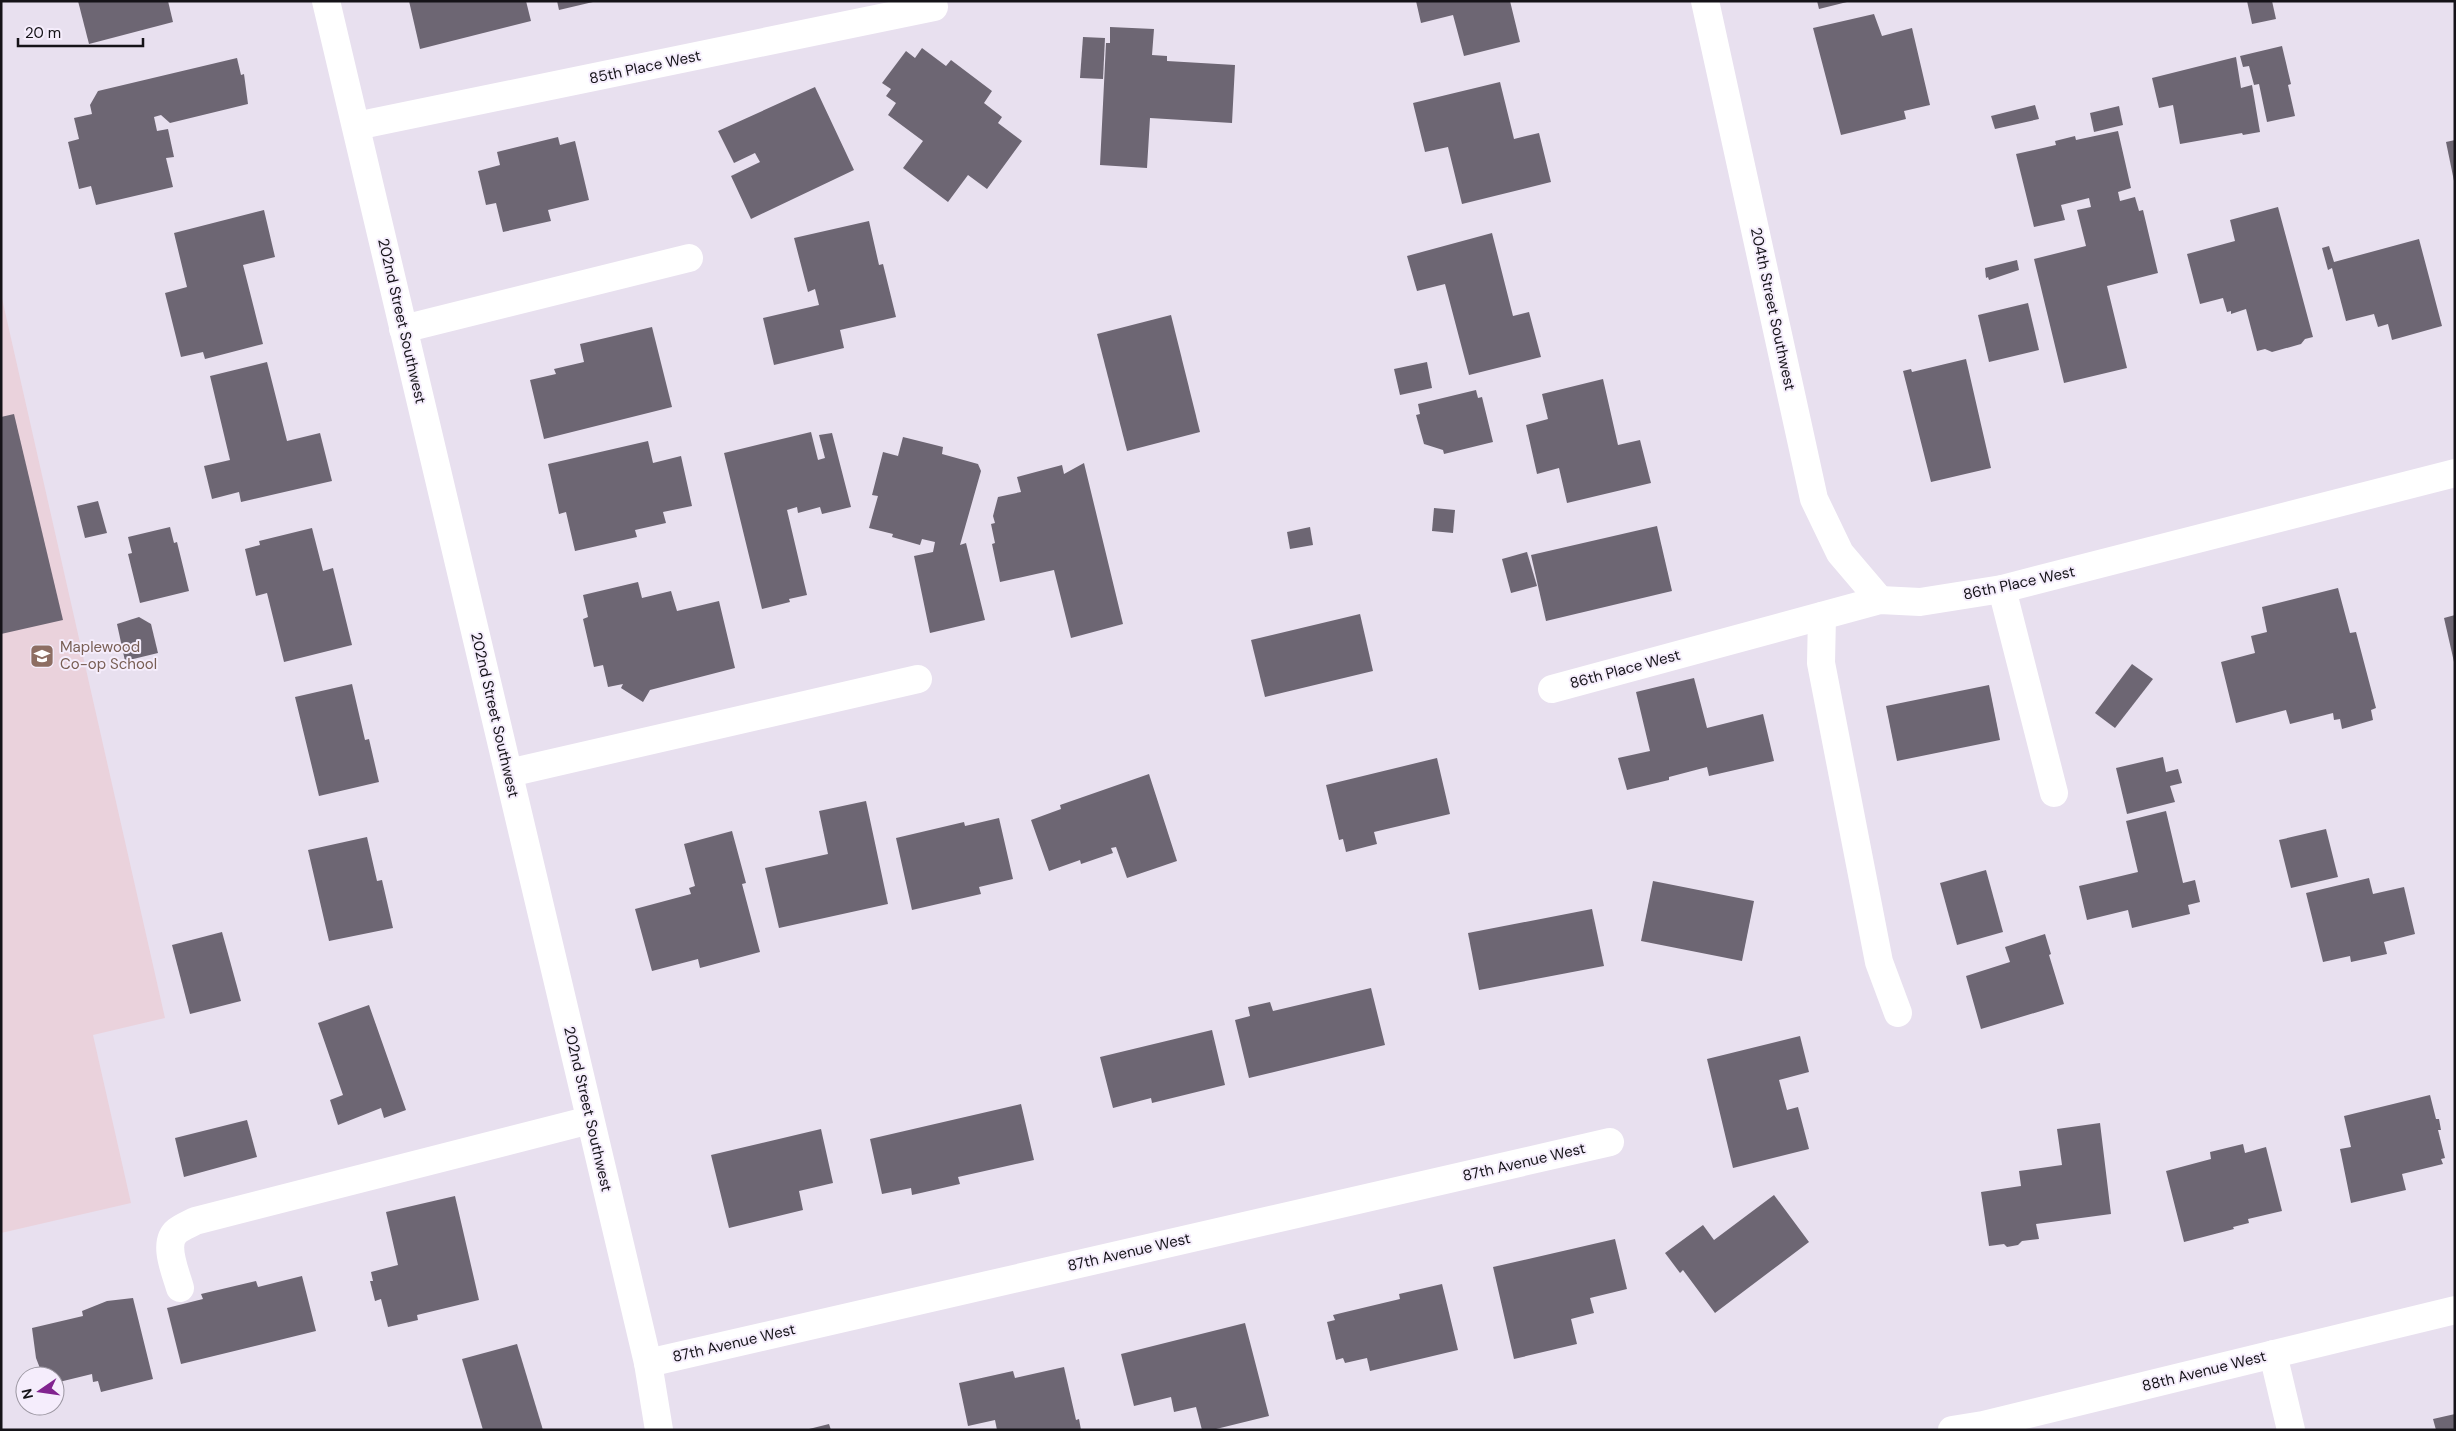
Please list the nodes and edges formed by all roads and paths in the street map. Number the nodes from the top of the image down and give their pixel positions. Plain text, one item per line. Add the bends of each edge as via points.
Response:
1 (326, 1) edge
2 (1705, 1) edge
3 (934, 7) dead end
4 (356, 126) junction
5 (689, 258) dead end
6 (403, 329) junction
7 (2455, 473) edge
8 (2002, 589) junction
9 (1880, 600) junction
10 (1822, 616) junction
11 (918, 679) dead end
12 (1552, 689) dead end
13 (509, 773) junction
14 (2054, 793) dead end
15 (1898, 1013) dead end
16 (590, 1120) junction
17 (1610, 1142) dead end
18 (180, 1288) dead end
19 (2455, 1310) edge
20 (2273, 1354) junction
21 (648, 1363) junction
22 (659, 1430) edge
23 (1952, 1430) edge
24 (2291, 1430) edge

1 - 4 street, 202nd Street Southwest
2 - 9 street, 204th Street Southwest via 1814,499 1840,552
3 - 4 street, 85th Place West
4 - 6 street, 202nd Street Southwest
5 - 6 street
6 - 13 street, 202nd Street Southwest
7 - 8 street, 86th Place West
8 - 9 street, 86th Place West via 1920,602
8 - 14 street
9 - 10 street, 86th Place West
10 - 12 street, 86th Place West
10 - 15 street via 1821,663 1879,962
11 - 13 street
13 - 16 street, 202nd Street Southwest
16 - 18 street via 195,1221 176,1231 171,1240 170,1249
16 - 21 street, 202nd Street Southwest
17 - 21 street, 87th Avenue West
19 - 20 street, 88th Avenue West
20 - 23 street, 88th Avenue West
20 - 24 street
21 - 22 street, 202nd Street Southwest

